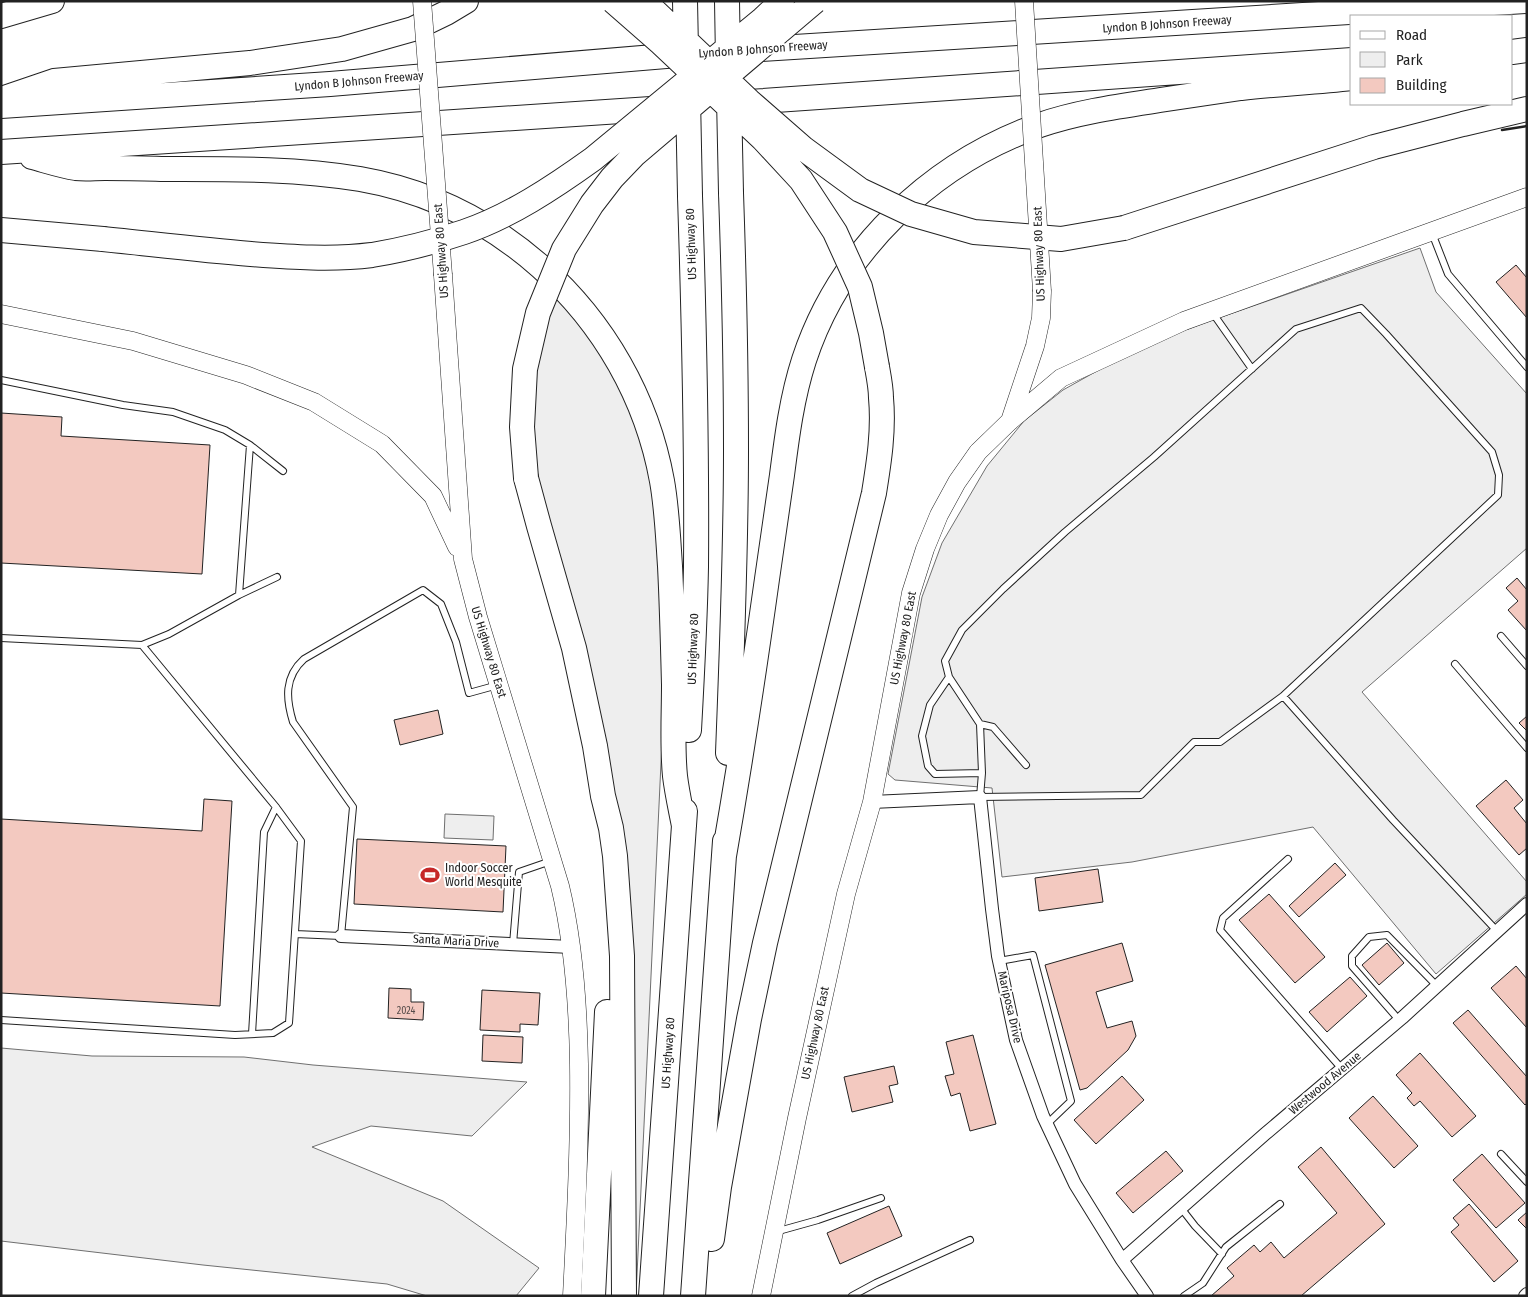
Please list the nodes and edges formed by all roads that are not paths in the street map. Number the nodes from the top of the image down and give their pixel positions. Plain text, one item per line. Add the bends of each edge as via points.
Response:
1 (52, 1) edge
2 (422, 1) edge
3 (466, 1) edge
4 (614, 1) edge
5 (644, 1) edge
6 (685, 1) edge
7 (727, 1) edge
8 (782, 1) edge
9 (815, 1) edge
10 (1024, 1) edge
11 (1326, 1) edge
12 (1526, 1) edge
13 (1395, 10) junction
14 (1, 16) edge
15 (1527, 49) edge
16 (1513, 51) edge
17 (1350, 60) edge
18 (1350, 78) edge
19 (1, 99) edge
20 (1, 106) edge
21 (1527, 109) edge
22 (6, 152) edge
23 (1527, 197) edge
24 (1, 230) edge
25 (1431, 232) junction
26 (1211, 311) junction
27 (1, 314) edge
28 (1527, 366) edge
29 (1252, 369) junction
30 (1, 380) edge
31 (1010, 422) junction
32 (250, 444) junction
33 (284, 472) dead end
34 (463, 559) junction
35 (277, 578) dead end
36 (239, 595) junction
37 (1501, 636) dead end
38 (1, 638) edge
39 (142, 645) junction
40 (1455, 664) dead end
41 (1527, 666) edge
42 (950, 677) junction
43 (499, 685) junction
44 (1284, 696) junction
45 (980, 724) junction
46 (1527, 748) edge
47 (1026, 765) dead end
48 (982, 773) junction
49 (603, 796) junction
50 (980, 797) junction
51 (872, 802) junction
52 (276, 807) junction
53 (684, 826) junction
54 (724, 856) junction
55 (1288, 859) dead end
56 (552, 860) junction
57 (1527, 904) edge
58 (1497, 932) junction
59 (295, 934) junction
60 (341, 936) junction
61 (513, 944) junction
62 (572, 947) junction
63 (999, 961) junction
64 (1437, 986) junction
65 (1, 1020) edge
66 (1399, 1020) junction
67 (252, 1034) junction
68 (1342, 1069) junction
69 (1047, 1124) junction
70 (1501, 1154) dead end
71 (1527, 1182) edge
72 (881, 1198) dead end
73 (1280, 1204) dead end
74 (1181, 1208) junction
75 (774, 1232) junction
76 (970, 1240) dead end
77 (1222, 1254) junction
78 (1122, 1260) junction
79 (572, 1296) edge
80 (593, 1296) edge
81 (624, 1296) edge
82 (651, 1296) edge
83 (693, 1296) edge
84 (705, 1296) edge
85 (761, 1296) edge
86 (852, 1296) edge
87 (1147, 1296) edge
88 (1184, 1296) edge

1 - 14 highway
2 - 34 main road, US Highway 80 East, bridge
3 - 19 highway via 413,29 342,49 250,63 54,81
4 - 84 highway, bridge via 763,139 801,180 835,232 860,287 882,400 880,457 874,493 748,1020 719,1187
5 - 21 highway, bridge via 749,101 804,149 860,190 912,214 974,232 1062,239 1124,228 1374,147
6 - 53 highway, US Highway 80, bridge via 695,354 696,569
7 - 54 highway, bridge via 736,451 733,641
8 - 24 highway, bridge via 566,178 517,208 465,232 403,250 332,257 278,256
9 - 49 highway, bridge via 635,154 612,178 564,249 538,313 525,370 522,427 526,478 574,648 590,716
10 - 31 main road, US Highway 80 East, bridge via 1042,291 1035,346
11 - 13 highway
12 - 13 highway, Lyndon B Johnson Freeway
13 - 20 highway, Lyndon B Johnson Freeway via 788,47
15 - 16 highway
17 - 22 highway
18 - 54 highway via 1231,90 1125,106 1042,124 980,151 922,190 884,226 856,260 832,296 817,327 795,395
22 - 53 highway via 77,168 286,171 383,184 421,194 480,222 526,254 570,294 600,332 628,379 646,421 658,464 668,539 675,775
23 - 25 main road
25 - 26 main road
25 - 28 lane via 1448,274
26 - 29 lane
26 - 31 main road via 1061,378
27 - 34 main road via 133,341 246,375 314,402 382,444 432,496
29 - 42 lane via 1065,532 962,630 945,661
29 - 44 lane via 1296,329 1361,308 1492,452 1499,475 1498,496
30 - 32 lane via 173,412 225,430
31 - 51 main road, US Highway 80 East via 978,452 957,482 925,549 911,594
32 - 33 lane
32 - 36 lane
34 - 43 main road, US Highway 80 East
35 - 36 lane
36 - 39 lane via 169,634
37 - 41 lane
38 - 39 lane
39 - 52 lane
40 - 46 lane
42 - 45 lane
42 - 48 lane via 930,704 922,736 928,766 935,774
43 - 56 main road, US Highway 80 East
43 - 60 lane via 469,693 456,642 441,604 423,590 298,664 288,689 288,706 293,722 353,807
44 - 50 lane via 1220,742 1194,742 1141,795
44 - 58 lane via 1392,820
45 - 47 lane via 993,726
45 - 48 lane
48 - 50 lane
49 - 80 highway via 609,967
49 - 81 highway via 615,856 620,926
50 - 51 street
50 - 63 street, Mariposa Drive
51 - 75 main road, US Highway 80 East via 846,894
52 - 59 lane via 300,841
52 - 67 lane via 264,832
53 - 82 highway, US Highway 80
54 - 83 highway
55 - 68 lane via 1223,918 1220,930
56 - 61 lane via 519,872
56 - 62 main road, US Highway 80 East
57 - 58 street, Westwood Avenue
58 - 64 street, Westwood Avenue
59 - 60 lane
59 - 67 lane via 289,1023 273,1033
60 - 61 street, Santa Maria Drive
61 - 62 street, Santa Maria Drive
62 - 79 main road, US Highway 80 East via 578,1021 580,1120
63 - 69 street, Mariposa Drive via 1016,1040
63 - 69 lane via 1033,955 1072,1101
64 - 66 street, Westwood Avenue
64 - 66 lane via 1387,935 1370,937 1352,956 1352,966
65 - 67 lane
66 - 68 street, Westwood Avenue
68 - 74 street, Westwood Avenue
69 - 78 street, Mariposa Drive via 1075,1184
70 - 71 lane
72 - 75 lane
73 - 77 lane
74 - 77 lane
74 - 78 street, Westwood Avenue
75 - 85 main road, US Highway 80 East
76 - 86 lane
77 - 88 lane via 1203,1283
78 - 87 street, Mariposa Drive

